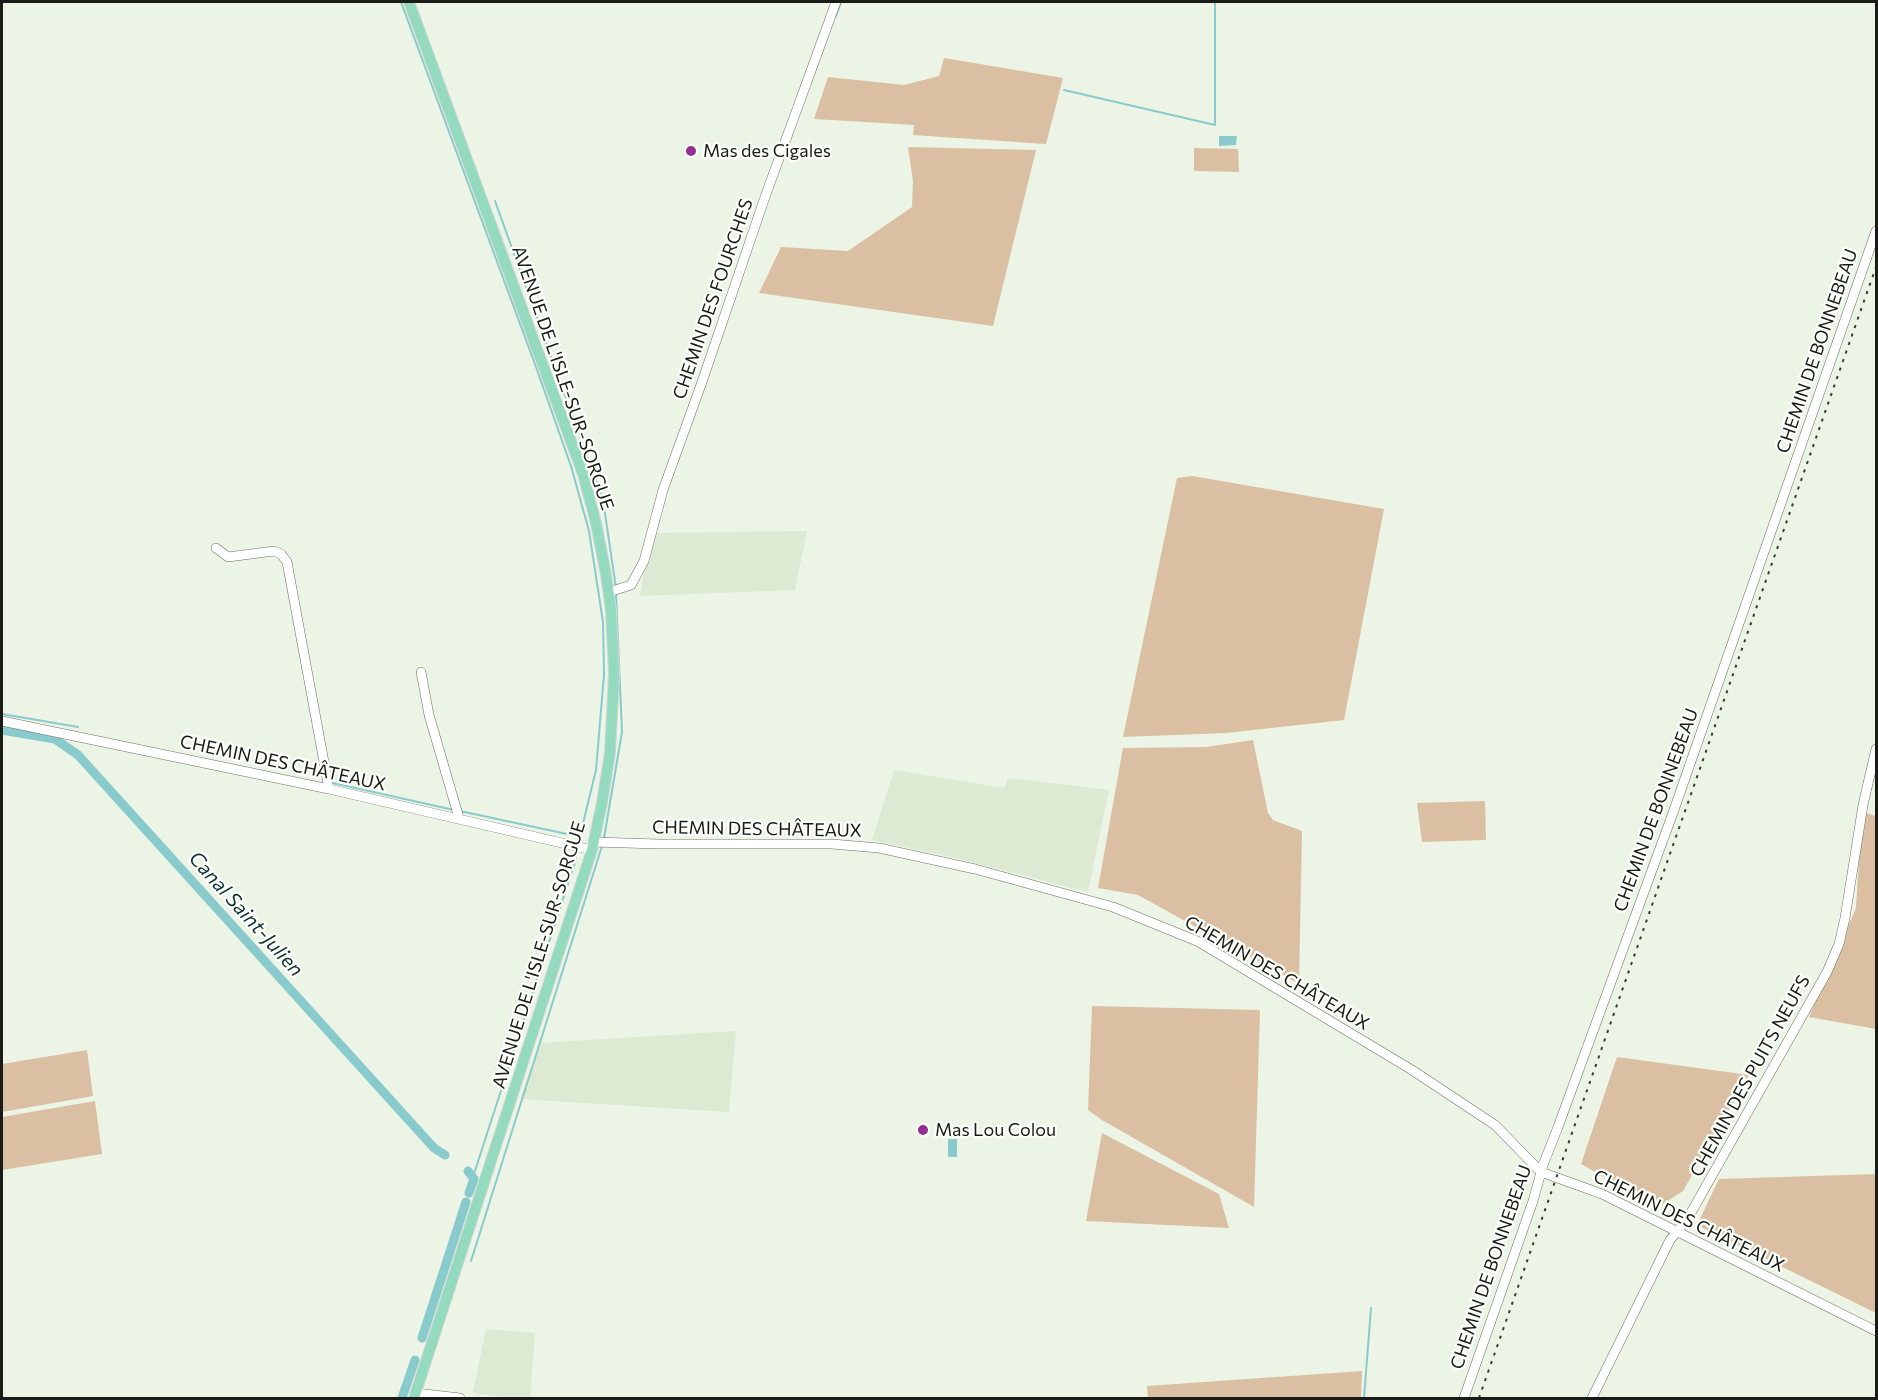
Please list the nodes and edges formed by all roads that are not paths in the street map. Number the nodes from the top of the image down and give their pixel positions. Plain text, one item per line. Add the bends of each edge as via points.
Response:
1 (409, 2) edge
2 (836, 2) edge
3 (1876, 231) edge
4 (216, 548) dead end
5 (609, 592) junction
6 (421, 672) dead end
7 (2, 721) edge
8 (1876, 749) edge
9 (329, 789) junction
10 (459, 818) junction
11 (593, 846) junction
12 (1541, 1173) junction
13 (1677, 1231) junction
14 (1876, 1331) edge
15 (415, 1396) edge
16 (460, 1398) edge
17 (1464, 1398) edge
18 (1592, 1398) edge

1 - 5 main road, AVENUE DE L'ISLE-SUR-SORGUE via 583,474 597,523
2 - 5 street, CHEMIN DES FOURCHES via 663,490 644,561 631,585
3 - 12 street, CHEMIN DE BONNEBEAU via 1670,821
4 - 9 street via 228,557 274,551 287,562
5 - 11 main road, AVENUE DE L'ISLE-SUR-SORGUE via 614,697 606,779
6 - 10 street via 429,716
7 - 9 street, CHEMIN DES CHÂTEAUX
8 - 13 street, CHEMIN DES PUITS NEUFS via 1839,944 1709,1182
9 - 10 street, CHEMIN DES CHÂTEAUX
10 - 11 street, CHEMIN DES CHÂTEAUX
11 - 12 street, CHEMIN DES CHÂTEAUX via 832,844 879,848 975,869 1113,907 1197,941 1412,1070 1496,1125
11 - 15 main road, AVENUE DE L'ISLE-SUR-SORGUE
12 - 13 street, CHEMIN DES CHÂTEAUX via 1602,1194
12 - 17 street, CHEMIN DE BONNEBEAU
13 - 14 street, CHEMIN DES CHÂTEAUX
13 - 18 street, CHEMIN DES PUITS NEUFS
15 - 16 street

